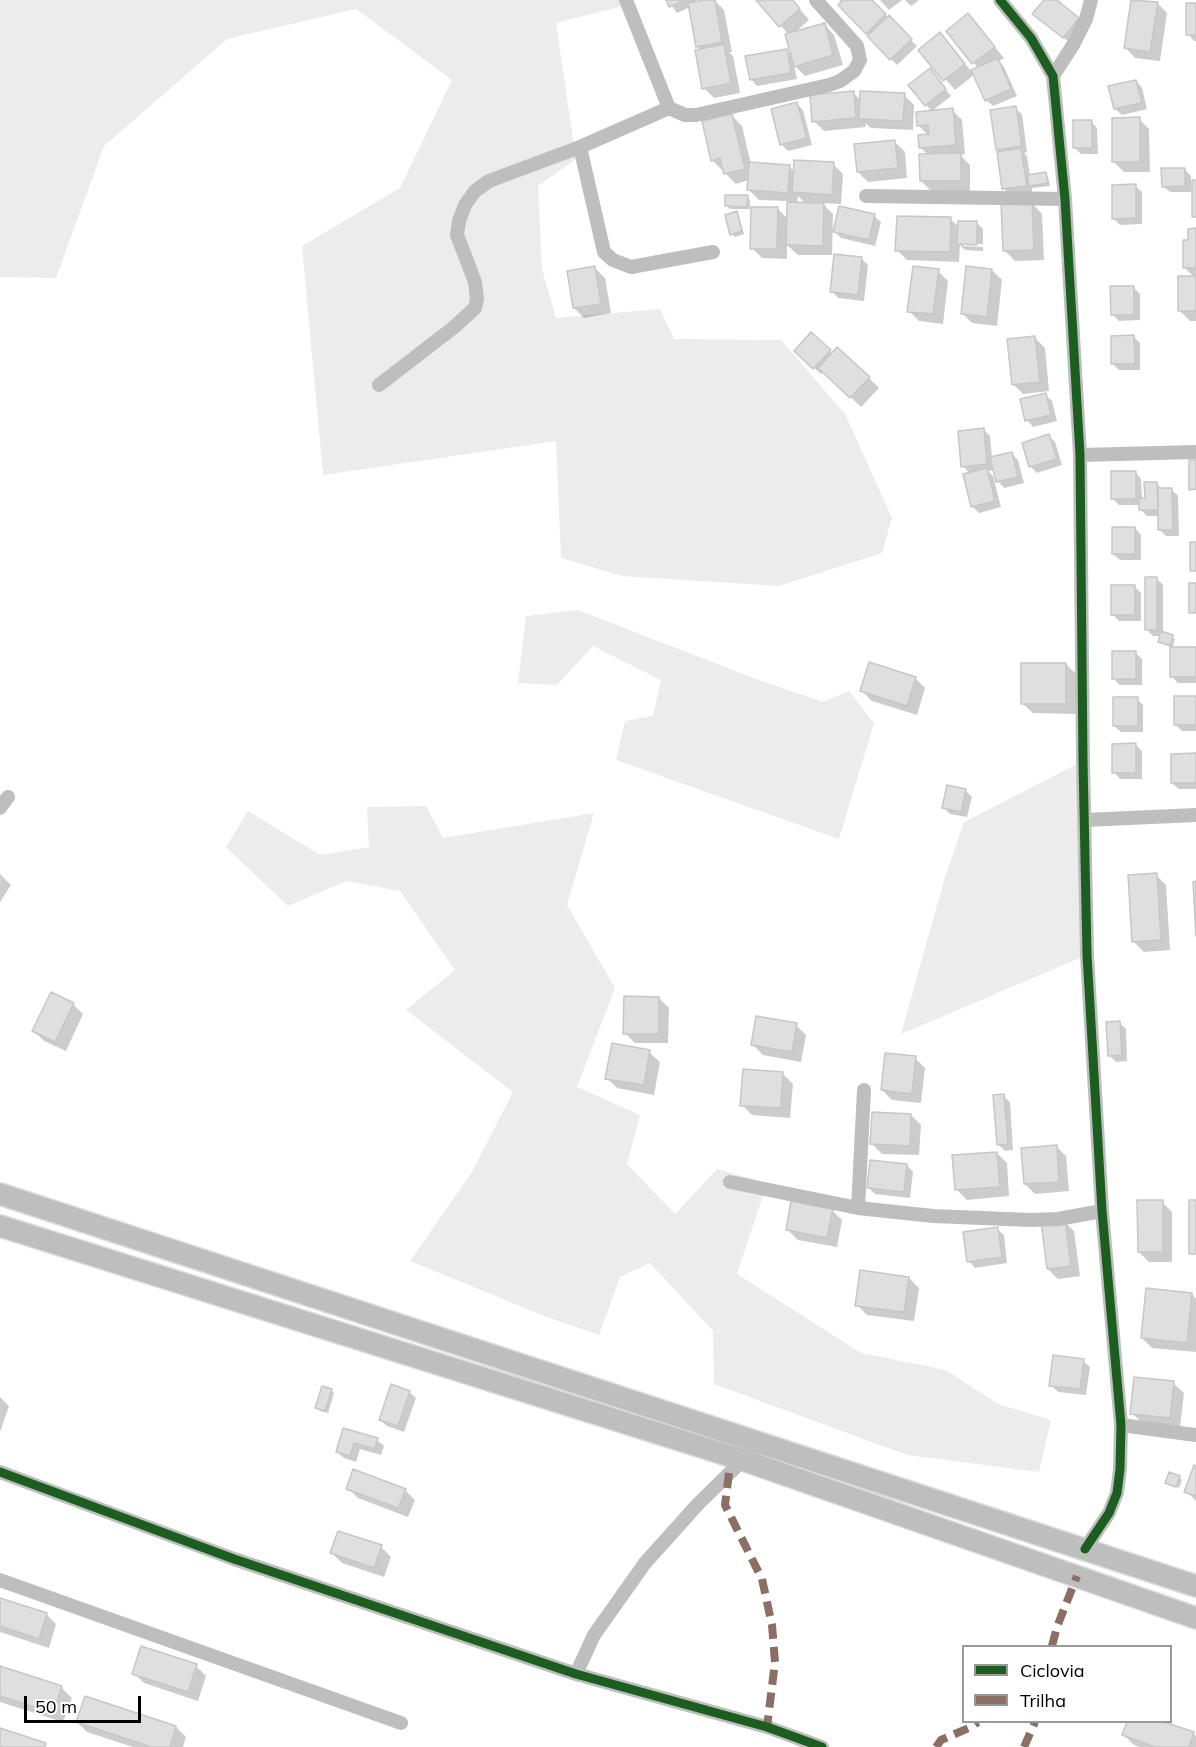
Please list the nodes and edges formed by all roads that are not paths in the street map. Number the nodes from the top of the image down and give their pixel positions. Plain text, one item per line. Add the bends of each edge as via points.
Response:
1 (626, 0) edge
2 (816, 0) edge
3 (1000, 0) edge
4 (1092, 0) edge
5 (1053, 76) junction
6 (669, 108) junction
7 (580, 147) junction
8 (866, 196) dead end
9 (1065, 199) junction
10 (713, 252) dead end
11 (379, 385) dead end
12 (1196, 452) edge
13 (1080, 455) junction
14 (1196, 815) edge
15 (1085, 820) junction
16 (864, 1090) dead end
17 (730, 1182) dead end
18 (0, 1194) edge
19 (858, 1208) junction
20 (1102, 1211) junction
21 (0, 1226) edge
22 (1121, 1425) junction
23 (1196, 1435) edge
24 (743, 1460) junction
25 (0, 1473) edge
26 (1085, 1549) junction
27 (0, 1580) edge
28 (1196, 1586) edge
29 (1196, 1618) edge
30 (576, 1674) junction
31 (401, 1723) dead end
32 (822, 1747) edge

1 - 6 street
2 - 6 street via 857,46 860,60 854,71 840,81 696,115
3 - 5 street via 1031,38
4 - 5 street via 1073,45
5 - 9 street
6 - 7 street
7 - 10 street via 604,252 613,260 631,267
7 - 11 street via 489,181 475,191 465,205 457,235 475,282 475,308
8 - 9 street
9 - 13 street
12 - 13 street
13 - 15 street
14 - 15 street
15 - 20 street
16 - 19 street
17 - 19 street
18 - 26 main road
19 - 20 street via 999,1220 1058,1219
20 - 22 street
21 - 24 main road
22 - 23 street
22 - 26 street via 1117,1493
24 - 29 main road
24 - 30 street via 645,1563 594,1635
25 - 30 street via 234,1559
26 - 28 main road
27 - 31 street
30 - 32 street via 768,1727

